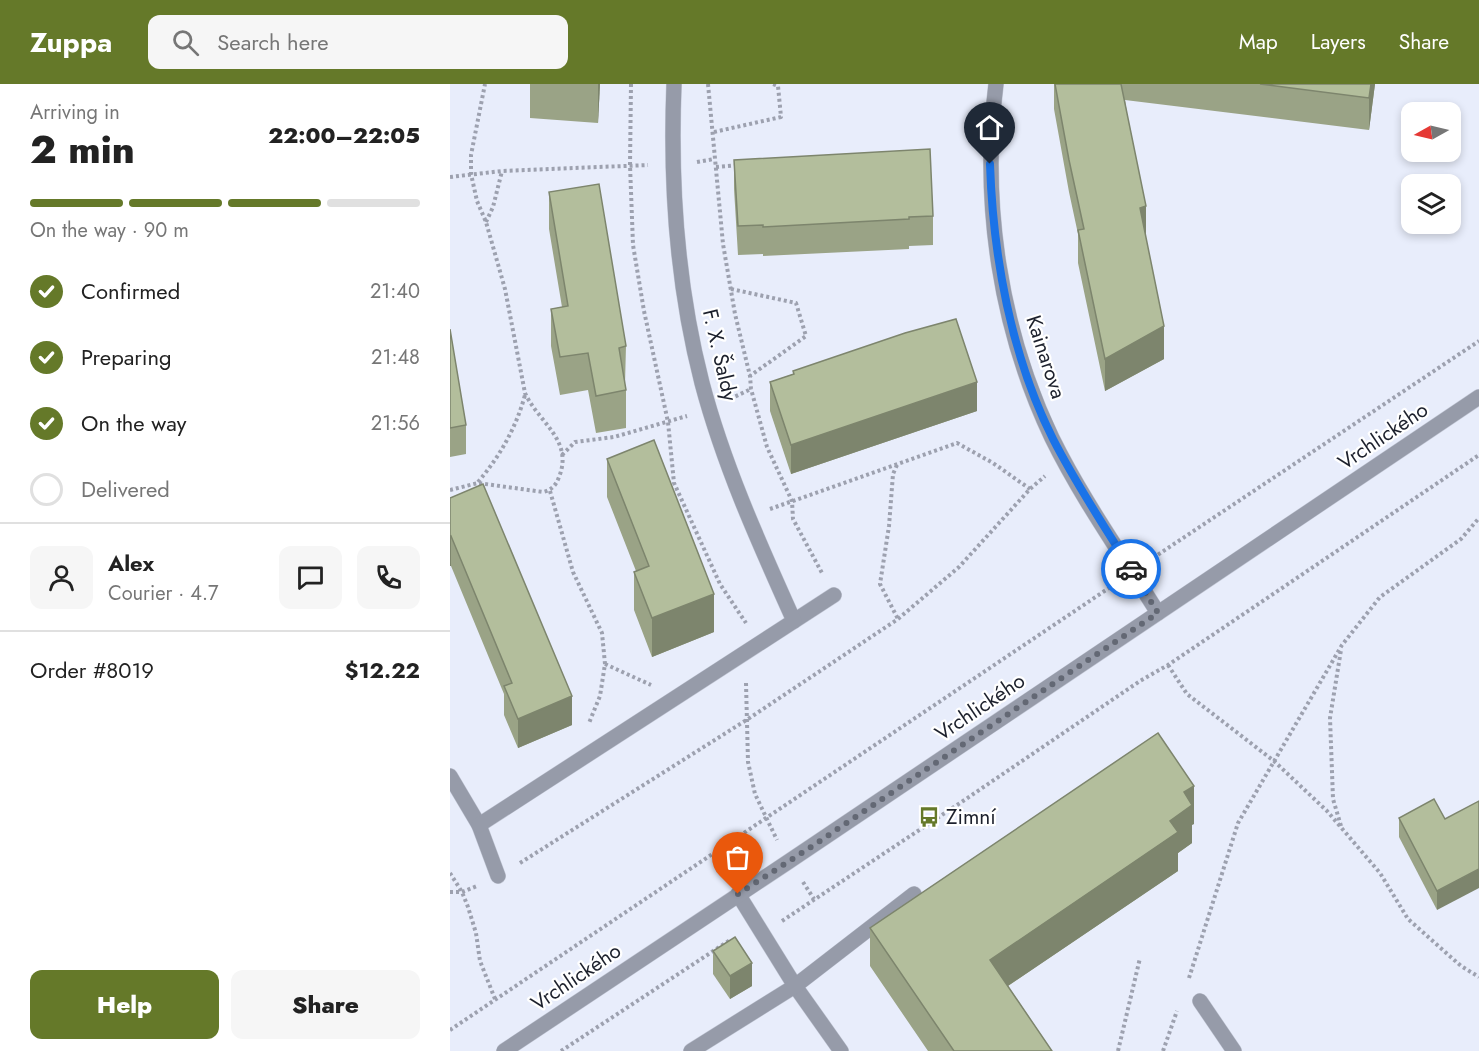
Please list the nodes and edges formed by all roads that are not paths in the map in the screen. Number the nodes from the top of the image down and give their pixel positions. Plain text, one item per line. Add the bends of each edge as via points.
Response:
1 (674, 84) edge
2 (996, 84) edge
3 (1479, 397) edge
4 (834, 595) road end
5 (1158, 613) junction
6 (794, 621) junction
7 (450, 776) edge
8 (479, 825) junction
9 (498, 876) road end
10 (738, 894) junction
11 (914, 894) dead end
12 (795, 986) junction
13 (1200, 1002) dead end
14 (504, 1051) edge
15 (692, 1051) edge
16 (841, 1051) edge
17 (1234, 1051) edge

1 - 6 street, F. X. Šaldy via 672,127 682,282 695,351 710,409 748,517
2 - 5 street, Kainarova via 990,164 992,210 996,252 1018,346 1052,438
3 - 5 street, Vrchlického
4 - 6 street
5 - 10 street, Vrchlického
6 - 8 street
7 - 8 street
8 - 9 street
10 - 12 street
10 - 14 street, Vrchlického
11 - 12 street
12 - 15 street
12 - 16 street
13 - 17 street

